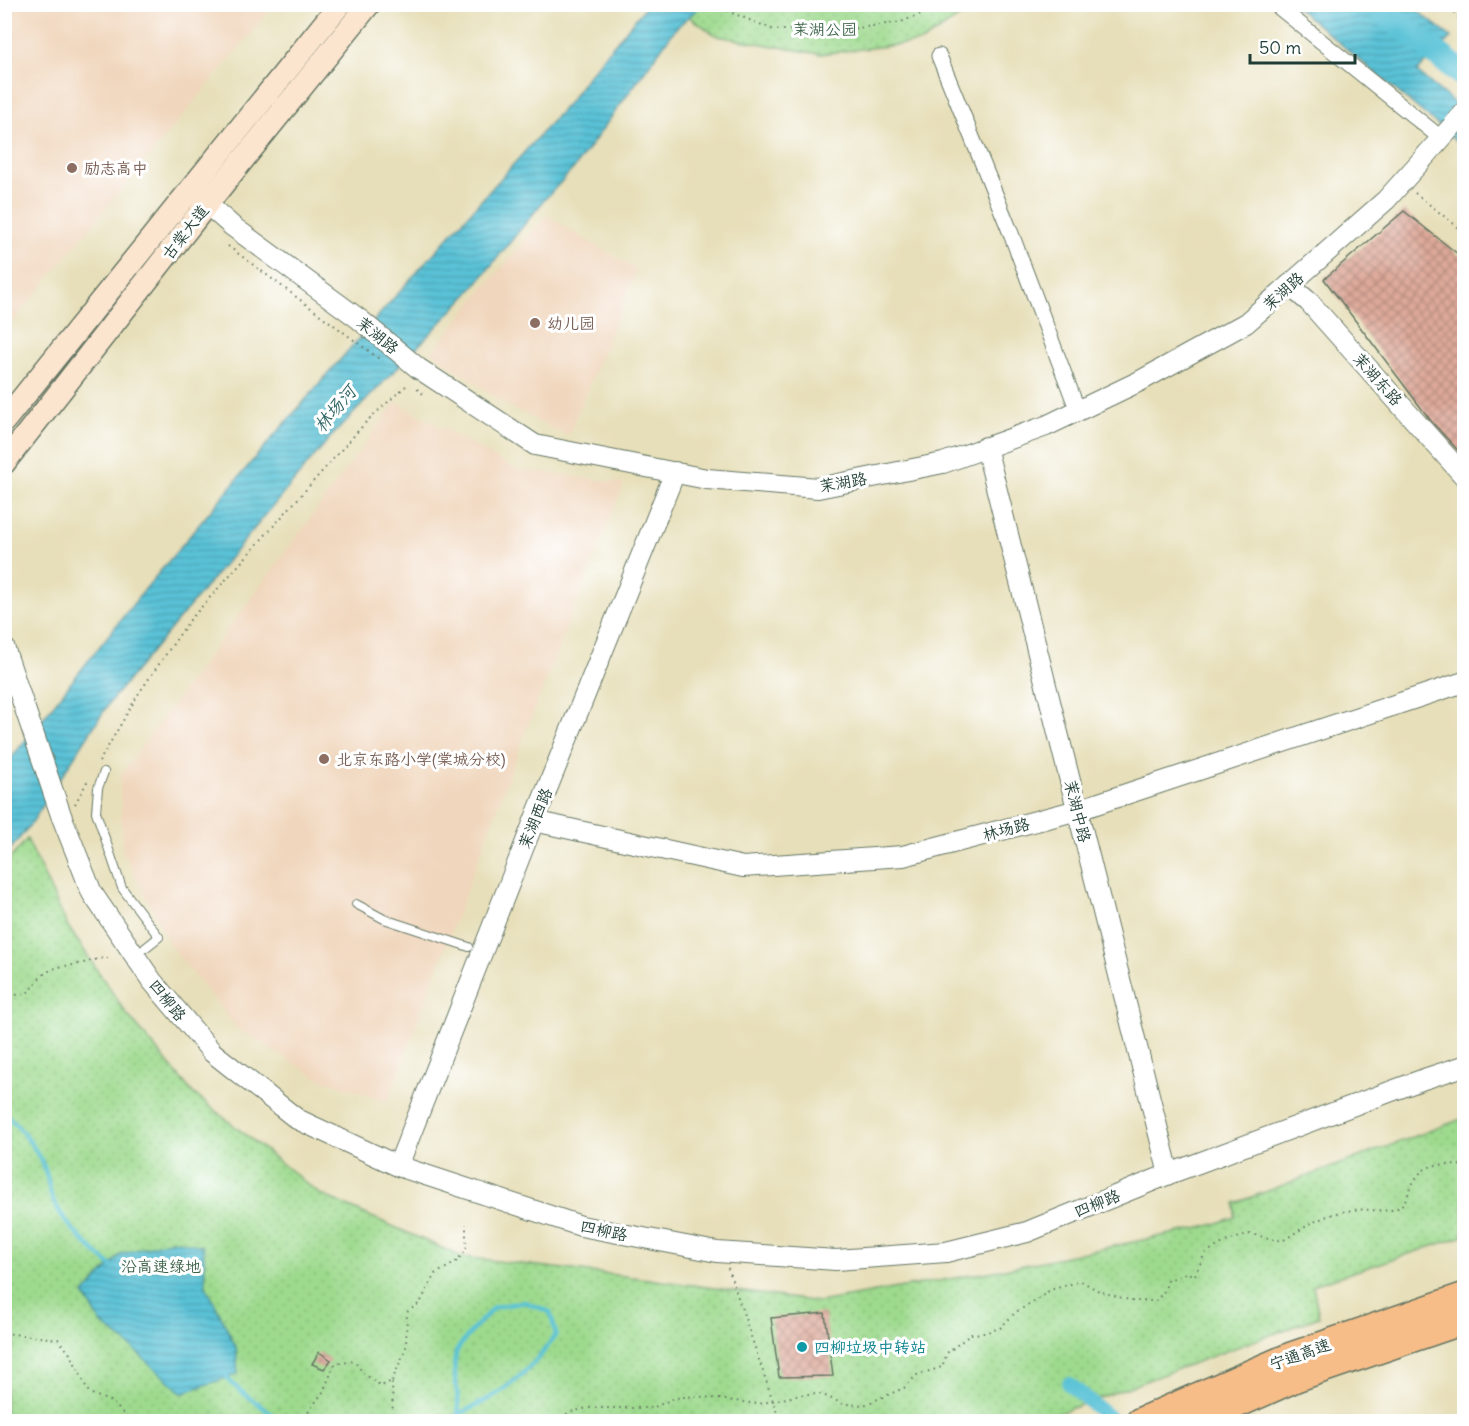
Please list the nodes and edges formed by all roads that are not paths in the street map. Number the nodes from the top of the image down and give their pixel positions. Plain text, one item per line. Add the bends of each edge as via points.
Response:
1 (340, 4) edge
2 (369, 4) edge
3 (1275, 4) edge
4 (939, 57) dead end
5 (1461, 117) edge
6 (1442, 139) junction
7 (199, 197) junction
8 (1289, 285) junction
9 (1078, 411) junction
10 (4, 421) edge
11 (986, 447) junction
12 (4, 463) edge
13 (675, 472) junction
14 (1464, 476) edge
15 (4, 647) edge
16 (1464, 682) edge
17 (104, 772) dead end
18 (1078, 810) junction
19 (534, 821) junction
20 (356, 904) dead end
21 (469, 947) dead end
22 (145, 948) dead end
23 (1464, 1066) edge
24 (398, 1166) junction
25 (1170, 1174) junction
26 (1464, 1298) edge
27 (1464, 1320) edge
28 (1140, 1422) edge
29 (1195, 1422) edge

1 - 7 main road, 古棠大道
2 - 7 main road, 古棠大道
3 - 6 street
4 - 9 street
5 - 6 street, 茉湖路
6 - 8 street, 茉湖路 via 1386,200
7 - 10 main road, 古棠大道
7 - 12 main road, 古棠大道
7 - 13 street, 茉湖路 via 232,226 359,319 413,376 535,445
8 - 9 street, 茉湖路 via 1246,323
8 - 14 street, 茉湖东路 via 1310,302
9 - 11 street, 茉湖路
11 - 13 street, 茉湖路 via 943,463 818,488 707,479
11 - 18 street, 茉湖中路
13 - 19 street, 茉湖西路
15 - 24 street, 四柳路 via 62,819 92,893 152,981 212,1053 297,1119
16 - 18 street, 林场路
17 - 22 lane via 96,812 122,888 159,937
18 - 19 street, 林场路 via 903,856 743,867
18 - 25 street, 茉湖中路
19 - 24 street, 茉湖西路
20 - 21 lane via 384,919
23 - 25 street, 四柳路
24 - 25 street, 四柳路 via 581,1226 725,1252 836,1260 946,1252 1027,1232
26 - 28 highway, 宁通高速 via 1290,1357
27 - 29 highway, 宁通高速 via 1298,1377

